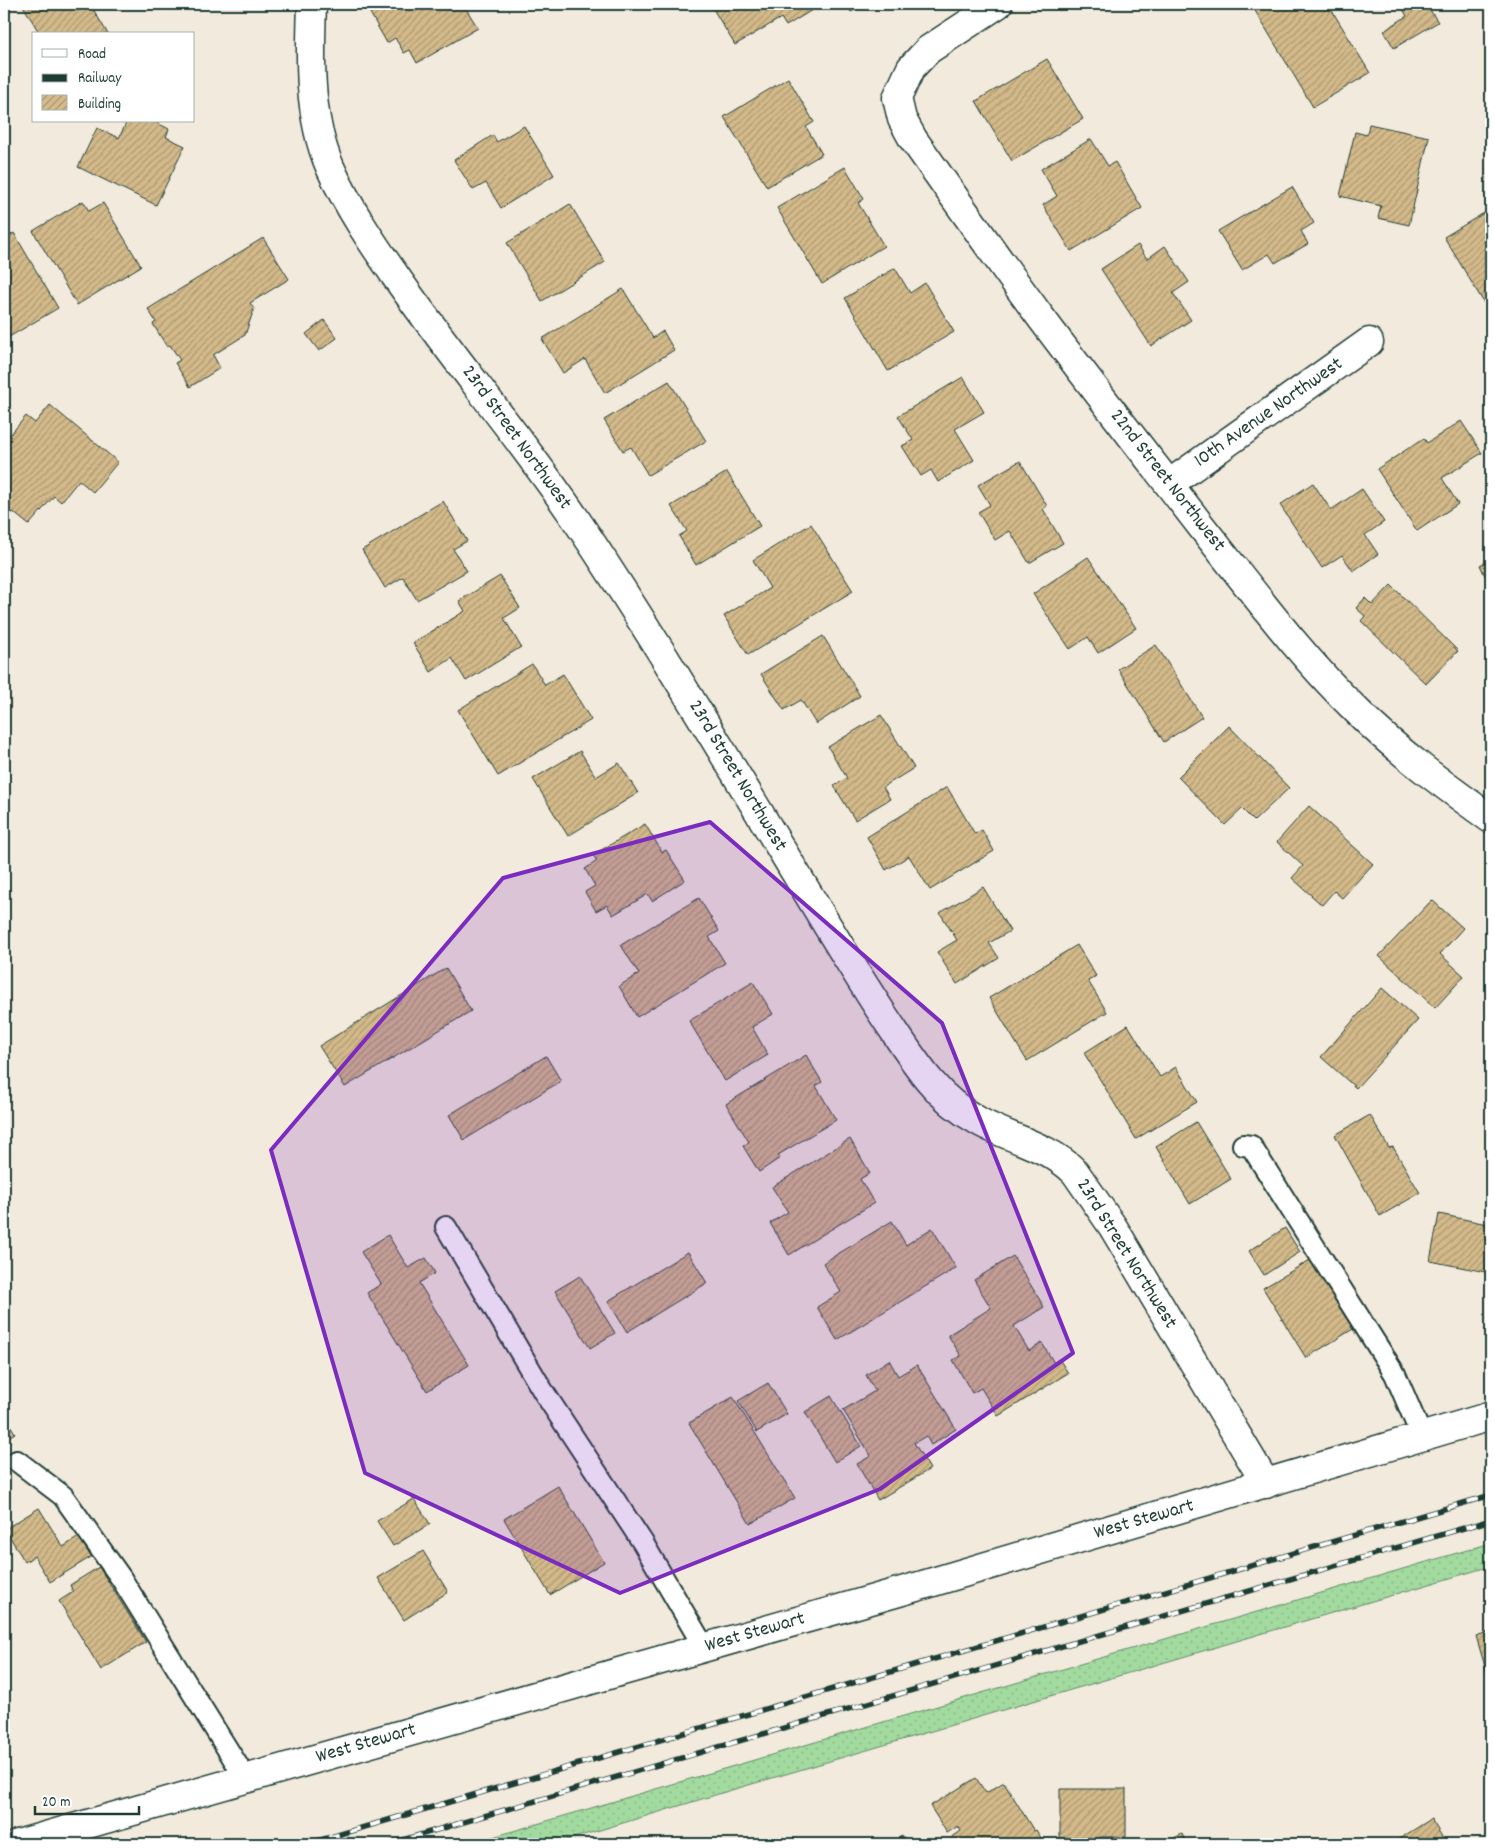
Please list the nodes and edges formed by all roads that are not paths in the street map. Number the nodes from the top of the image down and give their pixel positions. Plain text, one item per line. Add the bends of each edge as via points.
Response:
1 (312, 4) edge
2 (998, 4) edge
3 (1369, 342) dead end
4 (1169, 484) junction
5 (1491, 819) edge
6 (1243, 1145) dead end
7 (446, 1227) dead end
8 (1491, 1416) edge
9 (1422, 1437) junction
10 (17, 1461) dead end
11 (1266, 1484) junction
12 (704, 1648) junction
13 (246, 1779) junction
14 (18, 1844) edge

1 - 11 street, 23rd Street Northwest via 312,94 320,140 347,200 387,264 578,522 646,625 861,981 922,1070 953,1103 980,1121 1051,1154 1075,1172 1113,1227
2 - 4 street, 22nd Street Northwest via 928,50 911,68 897,98 902,119 1038,314
3 - 4 street, 10th Avenue Northwest
4 - 5 street, 22nd Street Northwest via 1262,603 1357,712 1396,747
6 - 9 lane via 1251,1146 1395,1374
7 - 12 lane via 543,1391 643,1543
8 - 9 street, West Stewart
9 - 11 street, West Stewart
10 - 13 lane via 63,1496 120,1578
11 - 12 street, West Stewart
12 - 13 street, West Stewart
13 - 14 street, West Stewart

